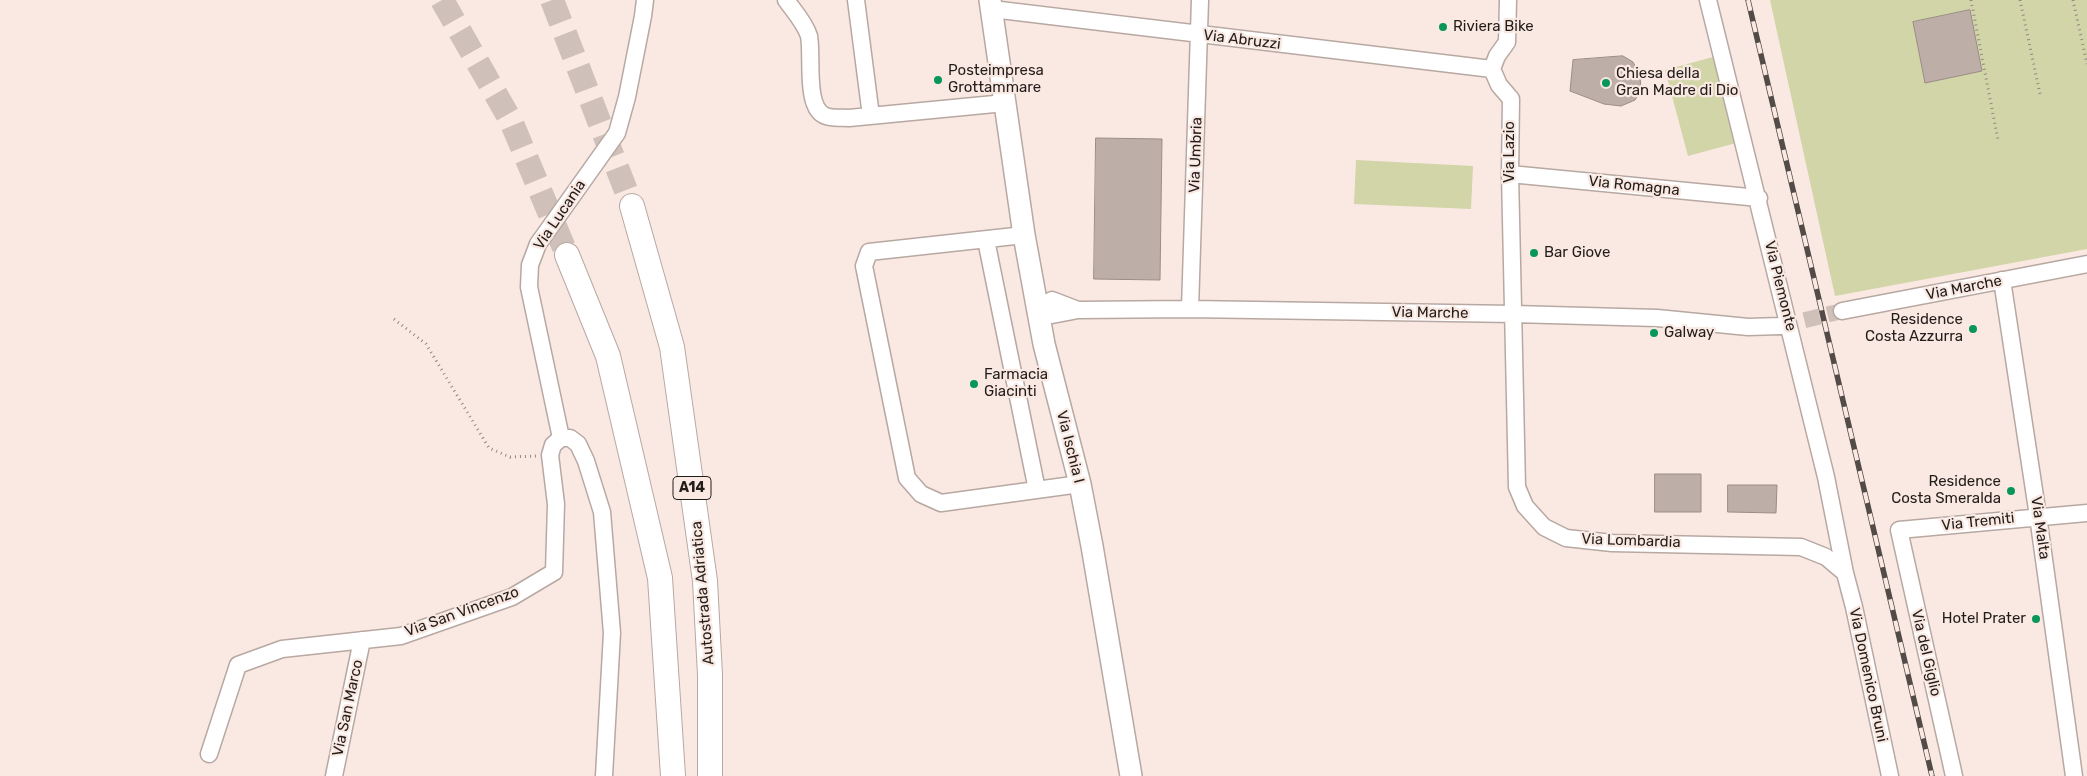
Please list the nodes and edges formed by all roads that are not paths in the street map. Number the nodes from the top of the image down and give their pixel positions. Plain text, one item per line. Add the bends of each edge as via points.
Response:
1 (645, 0) edge
2 (786, 0) edge
3 (856, 0) edge
4 (1200, 0) edge
5 (1508, 0) edge
6 (1708, 0) edge
7 (991, 4) edge
8 (1200, 35) junction
9 (1492, 69) junction
10 (1005, 103) junction
11 (871, 116) junction
12 (1510, 174) junction
13 (1759, 198) junction
14 (632, 206) tunnel mouth
15 (1024, 235) junction
16 (986, 240) junction
17 (566, 254) tunnel mouth
18 (2087, 264) edge
19 (2002, 280) junction
20 (1038, 309) junction
21 (1190, 309) junction
22 (1842, 311) tunnel mouth
23 (1514, 314) junction
24 (1781, 326) tunnel mouth
25 (561, 438) junction
26 (1080, 484) junction
27 (1037, 490) junction
28 (2087, 513) edge
29 (2038, 516) junction
30 (1899, 530) joint
31 (1845, 574) junction
32 (362, 640) junction
33 (209, 754) dead end
34 (334, 776) edge
35 (604, 776) edge
36 (673, 776) edge
37 (710, 776) edge
38 (1131, 776) edge
39 (1890, 776) edge
40 (1954, 776) edge
41 (2074, 776) edge

1 - 25 street, Via Lucania via 617,133 538,244 530,265 529,287
2 - 11 street via 809,36 816,109 825,116
3 - 11 street
4 - 8 street, Via Umbria
5 - 9 street via 1507,42
6 - 13 street, Via Piemonte
7 - 8 street, Via Abruzzi
7 - 10 main road, Via Ischia I
8 - 9 street, Via Abruzzi
8 - 21 street, Via Umbria
9 - 12 street, Via Lazio via 1498,85 1511,99
10 - 11 street
10 - 15 main road, Via Ischia I
12 - 13 street, Via Romagna
12 - 23 street, Via Lazio
13 - 31 street, Via Piemonte via 1826,477
14 - 37 highway, Autostrada Adriatica / A14 via 672,347 705,581 710,675
15 - 16 street
15 - 20 main road, Via Ischia I
16 - 27 street
16 - 27 street via 869,252 864,266 907,478 921,494 941,503
17 - 36 highway via 608,356 660,578
18 - 19 street, Via Marche
19 - 22 street, Via Marche
19 - 29 street, Via Malta
20 - 21 street, Via Marche via 1052,315 1078,310
20 - 26 main road, Via Ischia I
21 - 23 street, Via Marche
23 - 24 street, Via Marche
23 - 31 street, Via Lombardia via 1517,487 1525,506 1544,528 1566,538 1596,542 1801,546 1826,557
25 - 32 street, Via San Vincenzo via 553,445 550,455 556,504 554,572 512,597 401,636
25 - 35 street via 570,438 578,444 602,512 612,633
26 - 27 street
26 - 38 main road, Via Ischia I
28 - 29 street, Via Tremiti
29 - 30 street, Via Tremiti
29 - 41 street, Via Malta
30 - 40 street, Via del Giglio
31 - 39 street, Via Domenico Bruni
32 - 33 street, Via San Vincenzo via 282,649 238,665
32 - 34 street, Via San Marco

